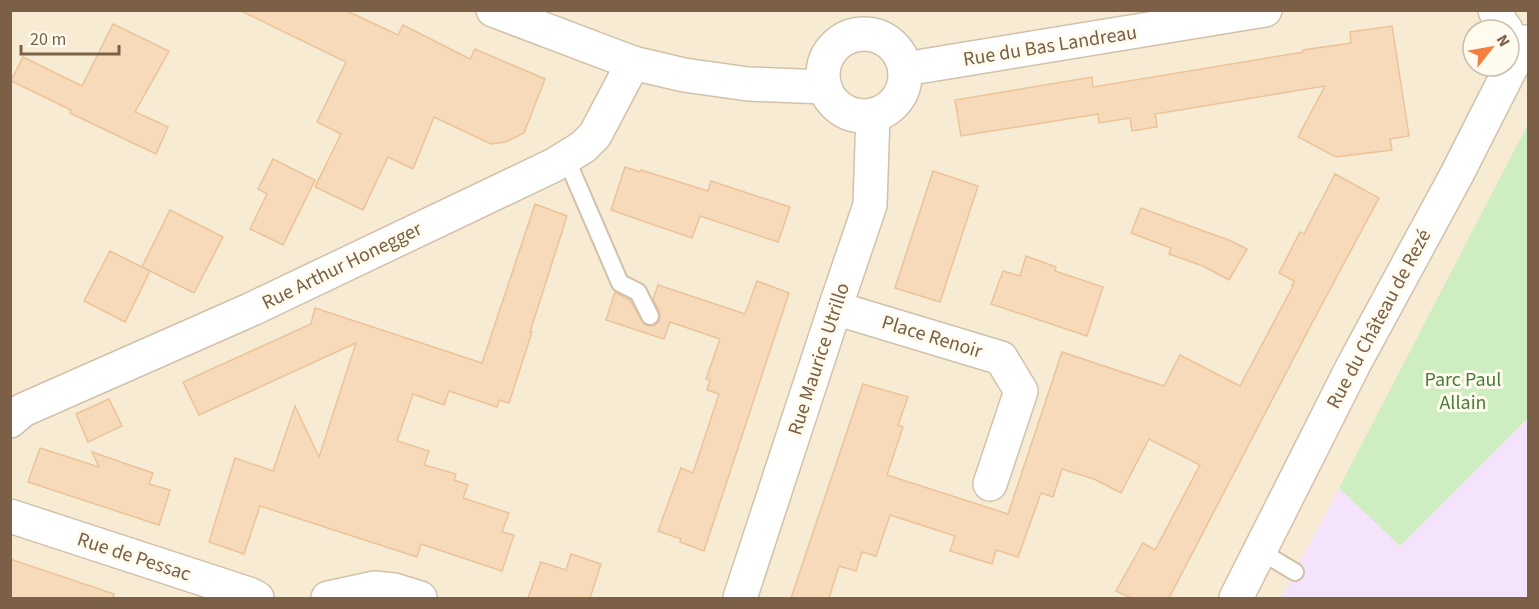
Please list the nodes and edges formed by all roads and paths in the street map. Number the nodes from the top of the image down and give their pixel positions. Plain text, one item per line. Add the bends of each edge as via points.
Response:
1 (493, 10) edge
2 (1265, 10) edge
3 (873, 22) edge
4 (633, 63) junction
5 (905, 69) junction
6 (1499, 78) edge
7 (825, 87) junction
8 (873, 115) junction
9 (566, 158) junction
10 (835, 308) junction
11 (650, 316) dead end
12 (10, 422) edge
13 (990, 484) dead end
14 (10, 516) edge
15 (1260, 551) junction
16 (1295, 572) dead end
17 (257, 598) edge
18 (328, 598) edge
19 (420, 598) edge
20 (740, 598) edge
21 (1236, 598) edge

1 - 4 street
2 - 5 street, Rue du Bas Landreau
3 - 5 street via 882,38 895,48
3 - 7 street via 833,48 824,66
4 - 7 street via 748,84
4 - 9 street, Rue Arthur Honegger via 595,135
5 - 8 street via 904,85 897,98 884,111
6 - 15 street, Rue du Château de Rezé via 1457,174 1354,364
7 - 8 street via 844,111
8 - 10 street, Rue Maurice Utrillo via 870,206
9 - 11 lane via 620,283 638,292
9 - 12 street, Rue Arthur Honegger via 252,309 23,410
10 - 13 street, Place Renoir via 1001,358 1021,391
10 - 20 street, Rue Maurice Utrillo
14 - 17 street, Rue de Pessac
15 - 16 lane
15 - 21 street, Rue du Château de Rezé
18 - 19 street via 374,588

